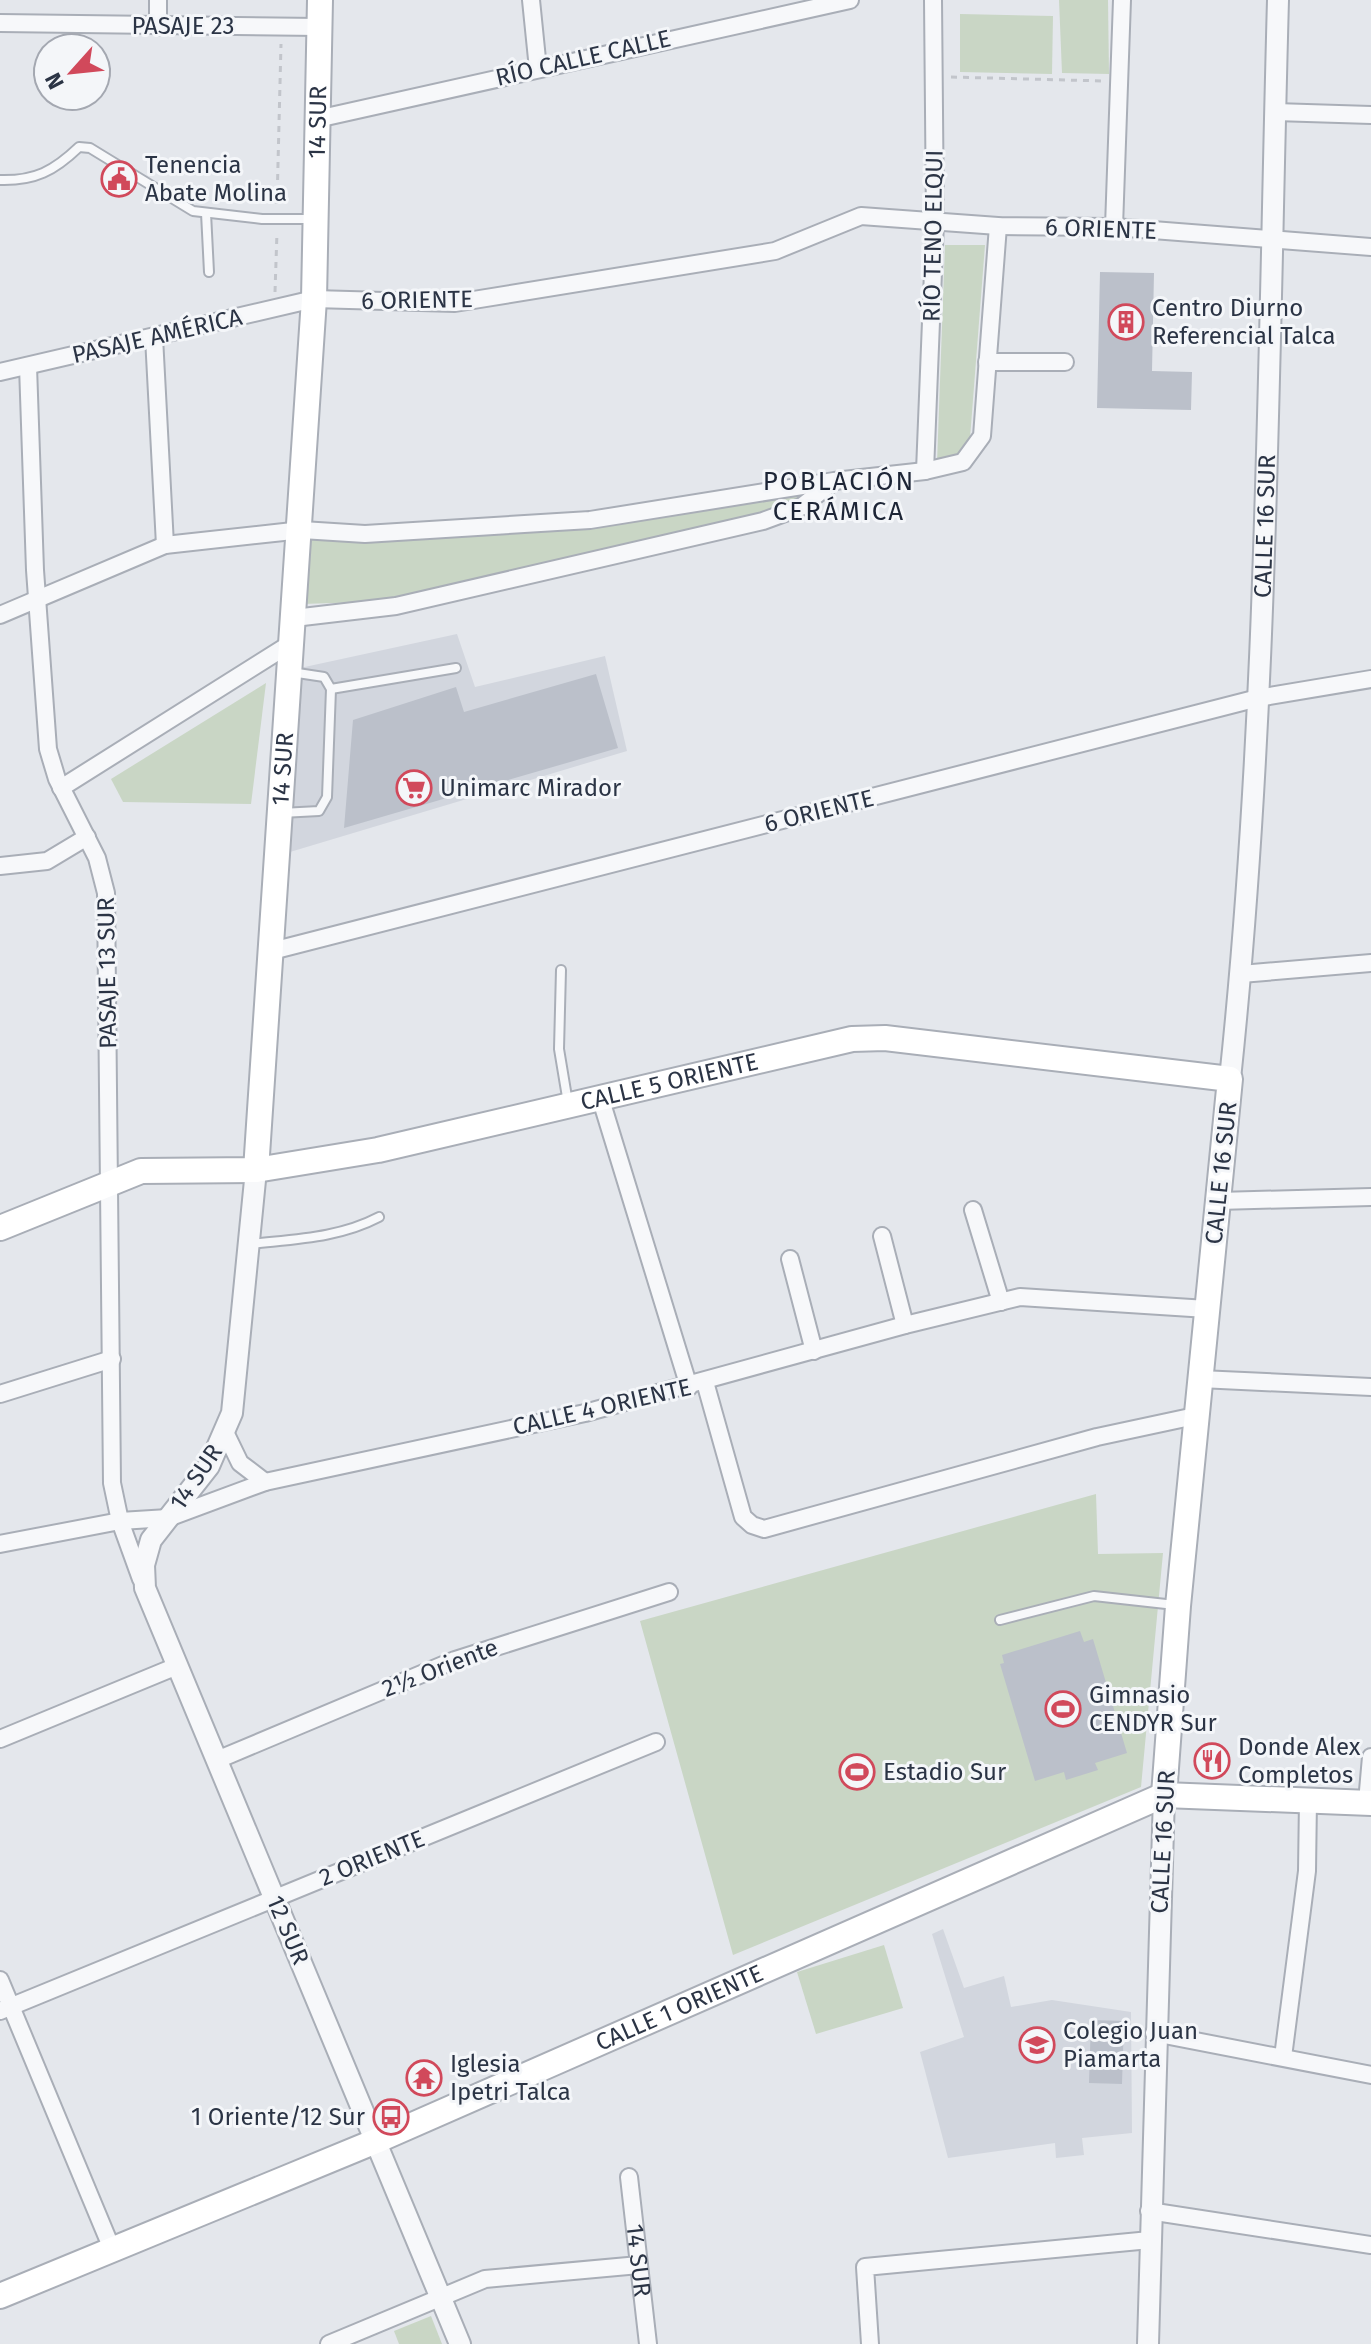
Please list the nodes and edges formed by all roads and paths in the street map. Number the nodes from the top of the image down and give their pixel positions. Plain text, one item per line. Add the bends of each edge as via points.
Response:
1 (158, 0) edge
2 (320, 0) edge
3 (531, 0) edge
4 (850, 0) edge
5 (933, 0) edge
6 (1122, 0) edge
7 (1278, 0) edge
8 (821, 2) edge
9 (0, 23) edge
10 (281, 26) junction
11 (158, 27) junction
12 (319, 27) junction
13 (538, 69) junction
14 (935, 77) junction
15 (1120, 81) junction
16 (1275, 112) junction
17 (1371, 115) edge
18 (317, 119) junction
19 (0, 180) edge
20 (206, 213) junction
21 (277, 218) junction
22 (316, 219) junction
23 (935, 222) junction
24 (998, 226) junction
25 (1114, 227) junction
26 (1271, 239) junction
27 (1371, 247) edge
28 (209, 272) dead end
29 (314, 299) junction
30 (274, 308) junction
31 (154, 337) junction
32 (987, 362) junction
33 (1065, 362) dead end
34 (28, 366) junction
35 (0, 372) edge
36 (925, 471) junction
37 (834, 481) junction
38 (302, 530) junction
39 (165, 545) junction
40 (37, 602) junction
41 (0, 615) edge
42 (294, 630) junction
43 (456, 668) dead end
44 (290, 671) junction
45 (1371, 679) edge
46 (331, 689) junction
47 (1258, 698) junction
48 (61, 788) junction
49 (279, 813) junction
50 (87, 837) junction
51 (0, 866) edge
52 (268, 952) junction
53 (1371, 963) edge
54 (561, 970) dead end
55 (1241, 974) junction
56 (1230, 1079) junction
57 (601, 1100) junction
58 (570, 1108) junction
59 (256, 1170) junction
60 (111, 1181) junction
61 (1371, 1197) edge
62 (1218, 1201) junction
63 (973, 1210) dead end
64 (379, 1217) dead end
65 (0, 1228) edge
66 (882, 1236) dead end
67 (250, 1244) junction
68 (790, 1259) dead end
69 (1001, 1302) junction
70 (1207, 1309) junction
71 (905, 1325) junction
72 (814, 1351) junction
73 (112, 1359) junction
74 (1200, 1379) junction
75 (697, 1385) junction
76 (1371, 1387) edge
77 (0, 1394) edge
78 (1195, 1416) junction
79 (225, 1432) junction
80 (265, 1482) junction
81 (168, 1518) junction
82 (120, 1521) junction
83 (0, 1544) edge
84 (145, 1588) junction
85 (669, 1592) dead end
86 (1178, 1606) junction
87 (1000, 1620) dead end
88 (177, 1666) junction
89 (0, 1739) edge
90 (656, 1742) dead end
91 (1371, 1757) edge
92 (217, 1760) junction
93 (1164, 1795) junction
94 (1308, 1800) junction
95 (1369, 1802) edge
96 (275, 1898) junction
97 (0, 1980) edge
98 (6, 2009) edge
99 (1154, 2033) junction
100 (1283, 2057) junction
101 (1371, 2075) edge
102 (376, 2141) junction
103 (629, 2177) dead end
104 (1149, 2211) junction
105 (1150, 2240) junction
106 (1371, 2245) edge
107 (112, 2249) junction
108 (639, 2265) junction
109 (0, 2296) edge
110 (441, 2298) junction
111 (329, 2344) edge
112 (460, 2344) edge
113 (648, 2344) edge
114 (870, 2344) edge
115 (1148, 2344) edge

1 - 11 street
2 - 12 main road, 14 SUR
3 - 13 street
4 - 8 street, RÍO CALLE CALLE
5 - 14 street, RÍO TENO ELQUI
6 - 15 street
7 - 16 street, CALLE 16 SUR
8 - 13 street, RÍO CALLE CALLE
9 - 11 street, PASAJE 23
10 - 11 street, PASAJE 23
10 - 12 street, PASAJE 23
10 - 21 path
12 - 18 main road, 14 SUR
13 - 18 street, RÍO CALLE CALLE
14 - 15 path
14 - 23 street, RÍO TENO ELQUI
15 - 25 street
16 - 17 street
16 - 26 street, CALLE 16 SUR
18 - 22 main road, 14 SUR
19 - 20 lane via 46,174 79,147 90,148 178,204
20 - 21 lane
20 - 28 lane
21 - 22 lane
21 - 30 path
22 - 29 main road, 14 SUR
23 - 24 street, 6 ORIENTE
23 - 29 street, 6 ORIENTE via 861,216 775,251 455,303
23 - 36 street, RÍO TENO ELQUI
24 - 25 street, 6 ORIENTE
24 - 32 street
25 - 26 street, 6 ORIENTE
26 - 27 street, 6 ORIENTE
26 - 47 street, CALLE 16 SUR
29 - 30 street, PASAJE AMÉRICA
29 - 38 main road, 14 SUR
30 - 31 street, PASAJE AMÉRICA
31 - 34 street, PASAJE AMÉRICA
31 - 39 street
32 - 33 street
32 - 36 street via 982,436 963,462
34 - 35 street, PASAJE AMÉRICA
34 - 40 street, PASAJE 13 SUR
36 - 37 street
37 - 38 street via 590,520 365,534
37 - 42 street via 801,507 763,521
38 - 39 street
38 - 42 main road, 14 SUR
39 - 40 street
40 - 41 street
40 - 48 street, PASAJE 13 SUR via 46,733
42 - 44 main road, 14 SUR
42 - 48 street
43 - 46 lane
44 - 46 lane via 324,677
44 - 49 main road, 14 SUR
45 - 47 street, 6 ORIENTE
46 - 49 lane via 326,803 313,812
47 - 52 street, 6 ORIENTE
47 - 55 street, CALLE 16 SUR
48 - 50 street, PASAJE 13 SUR
49 - 52 main road, 14 SUR
50 - 51 street via 56,858
50 - 60 street, PASAJE 13 SUR via 106,893
52 - 59 main road, 14 SUR
53 - 55 street
54 - 58 lane via 559,1049
55 - 56 street, CALLE 16 SUR
56 - 57 main road, CALLE 5 ORIENTE via 870,1038
56 - 62 main road, CALLE 16 SUR
57 - 58 main road, CALLE 5 ORIENTE
57 - 75 street
58 - 59 main road, CALLE 5 ORIENTE via 378,1150
59 - 60 main road, CALLE 5 ORIENTE via 158,1169
59 - 67 street, 14 SUR
60 - 65 main road, CALLE 5 ORIENTE
60 - 73 street, PASAJE 13 SUR
61 - 62 street
62 - 70 main road, CALLE 16 SUR
63 - 69 street
64 - 67 lane via 355,1230
66 - 71 street
67 - 79 street, 14 SUR via 238,1367
68 - 72 street
69 - 70 street, CALLE 4 ORIENTE via 1020,1297
69 - 71 street, CALLE 4 ORIENTE
70 - 74 main road, CALLE 16 SUR
71 - 72 street, CALLE 4 ORIENTE
72 - 75 street, CALLE 4 ORIENTE
73 - 77 street
73 - 82 street, PASAJE 13 SUR via 112,1483
74 - 76 street
74 - 78 main road, CALLE 16 SUR
75 - 78 street via 743,1517 764,1529 1097,1437
75 - 80 street, CALLE 4 ORIENTE
78 - 86 main road, CALLE 16 SUR
79 - 80 street via 240,1463
79 - 81 street, 14 SUR via 209,1466
80 - 81 street, CALLE 4 ORIENTE
81 - 82 street, CALLE 4 ORIENTE
81 - 84 street, 12 SUR via 147,1553
82 - 83 street, CALLE 4 ORIENTE
82 - 84 street, PASAJE 13 SUR
84 - 88 street, 12 SUR
85 - 92 street, 2½ Oriente via 455,1660
86 - 87 lane via 1094,1596
86 - 93 main road, CALLE 16 SUR
88 - 89 street
88 - 92 street, 12 SUR
90 - 96 street, 2 ORIENTE
91 - 95 street
92 - 96 street, 12 SUR
93 - 94 main road, CALLE 1 ORIENTE
93 - 99 street, CALLE 16 SUR
93 - 102 main road, CALLE 1 ORIENTE
94 - 95 main road, CALLE 1 ORIENTE
94 - 100 street via 1306,1886
96 - 98 street, 2 ORIENTE
96 - 102 street, 12 SUR
97 - 98 street
98 - 107 street
99 - 100 street
99 - 104 street, CALLE 16 SUR
100 - 101 street
102 - 107 main road, CALLE 1 ORIENTE
102 - 110 street, 12 SUR
103 - 108 street, 14 SUR
104 - 105 street, CALLE 16 SUR
104 - 106 street
105 - 114 street via 865,2267
105 - 115 street, CALLE 16 SUR
107 - 109 main road, CALLE 1 ORIENTE
108 - 110 street via 485,2279
108 - 113 street, 14 SUR
110 - 111 street
110 - 112 street, 12 SUR

